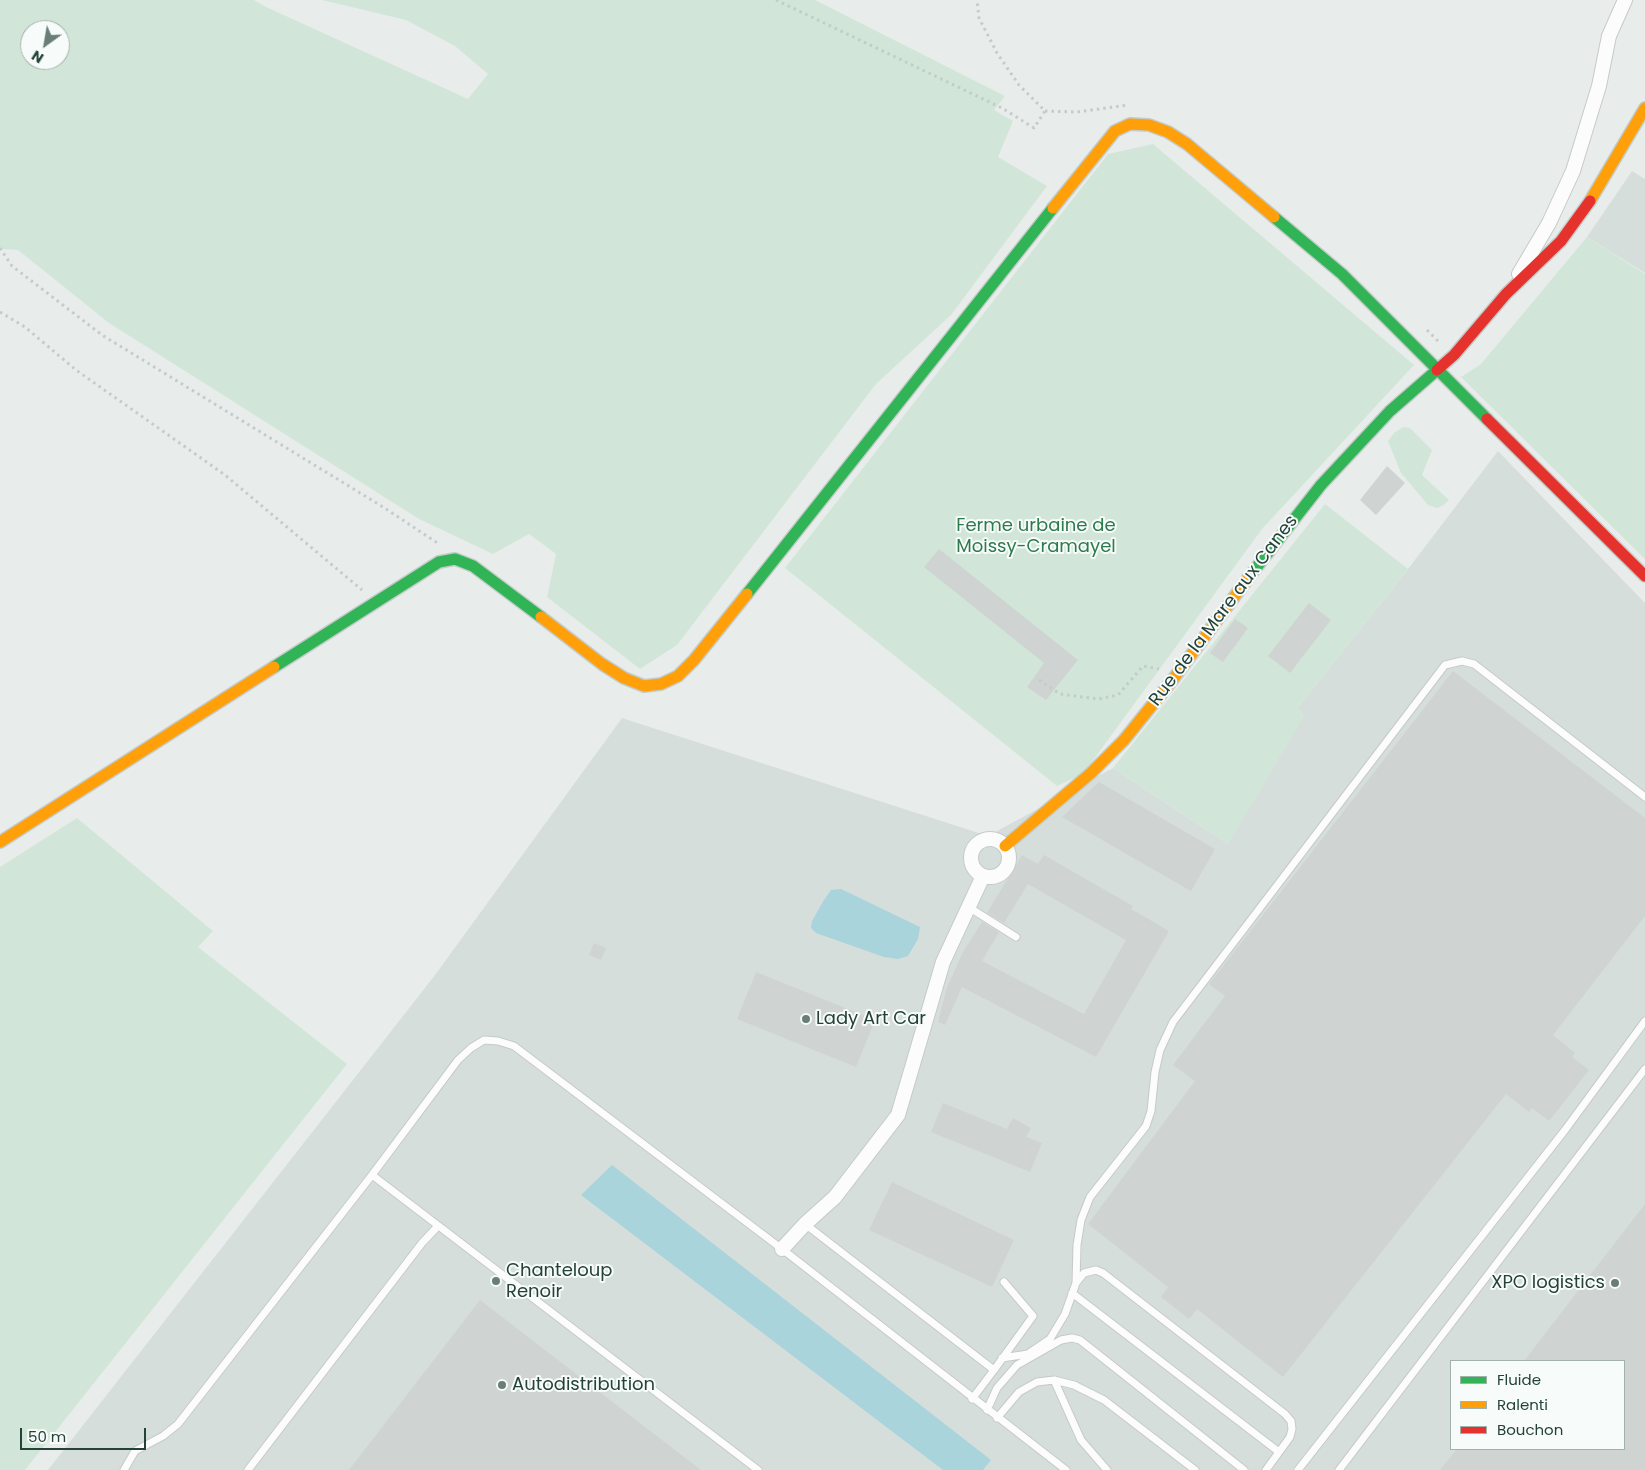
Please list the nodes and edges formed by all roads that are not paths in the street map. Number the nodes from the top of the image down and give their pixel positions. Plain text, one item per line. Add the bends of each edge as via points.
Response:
1 (1625, 0) edge
2 (1645, 108) edge
3 (1506, 294) junction
4 (1437, 368) junction
5 (1645, 576) edge
6 (1645, 797) edge
7 (0, 842) edge
8 (1005, 846) junction
9 (983, 876) junction
10 (970, 908) junction
11 (1016, 937) dead end
12 (1645, 1021) edge
13 (1645, 1069) edge
14 (372, 1175) junction
15 (805, 1224) junction
16 (438, 1226) junction
17 (782, 1250) junction
18 (1004, 1282) dead end
19 (1076, 1283) junction
20 (1072, 1293) junction
21 (1002, 1358) junction
22 (994, 1370) junction
23 (1054, 1380) junction
24 (972, 1399) junction
25 (987, 1410) junction
26 (997, 1418) junction
27 (1279, 1452) junction
28 (124, 1470) edge
29 (248, 1470) edge
30 (758, 1470) edge
31 (1066, 1470) edge
32 (1108, 1470) edge
33 (1196, 1470) edge
34 (1244, 1470) edge
35 (1266, 1470) edge
36 (1298, 1470) edge
37 (1339, 1470) edge

1 - 3 street via 1609,36 1599,86 1572,171 1550,223
2 - 3 street, Rue de la Mare aux Canes via 1599,189 1561,241
3 - 4 street, Rue de la Mare aux Canes via 1454,356
4 - 5 street
4 - 7 street via 1342,274 1187,144 1168,132 1148,125 1130,124 1115,132 1100,149 678,676 661,684 644,686 624,678 473,566 455,559 439,562
4 - 8 street, Rue de la Mare aux Canes via 1390,411 1321,485 1124,740 1092,773
6 - 19 lane via 1474,664 1462,661 1445,665 1173,1022 1160,1050 1146,1126 1090,1197 1081,1220
8 - 9 street via 1009,857 1007,867 999,875
8 - 9 street via 991,838 972,849 973,868
9 - 10 street
10 - 11 lane
10 - 15 street via 943,962 898,1115 835,1197
12 - 36 lane via 1565,1130
13 - 37 lane
14 - 16 lane
14 - 17 lane via 458,1060 484,1040 498,1040 514,1046
14 - 28 lane via 178,1424 135,1451
15 - 17 street
15 - 22 lane
16 - 29 lane
16 - 30 lane
17 - 24 lane
18 - 21 lane via 1033,1316
19 - 20 lane
19 - 27 lane via 1084,1273 1096,1270 1104,1273 1286,1414 1292,1429
20 - 21 lane via 1065,1314 1050,1339 1028,1354
20 - 27 lane
21 - 22 lane
22 - 24 lane
23 - 26 lane via 1037,1382 1019,1392
23 - 32 lane via 1081,1440
23 - 33 lane via 1074,1385 1104,1400
24 - 25 lane
25 - 26 lane
25 - 34 lane via 997,1388 1017,1364 1061,1340 1072,1338 1080,1340
26 - 31 lane
27 - 35 lane

